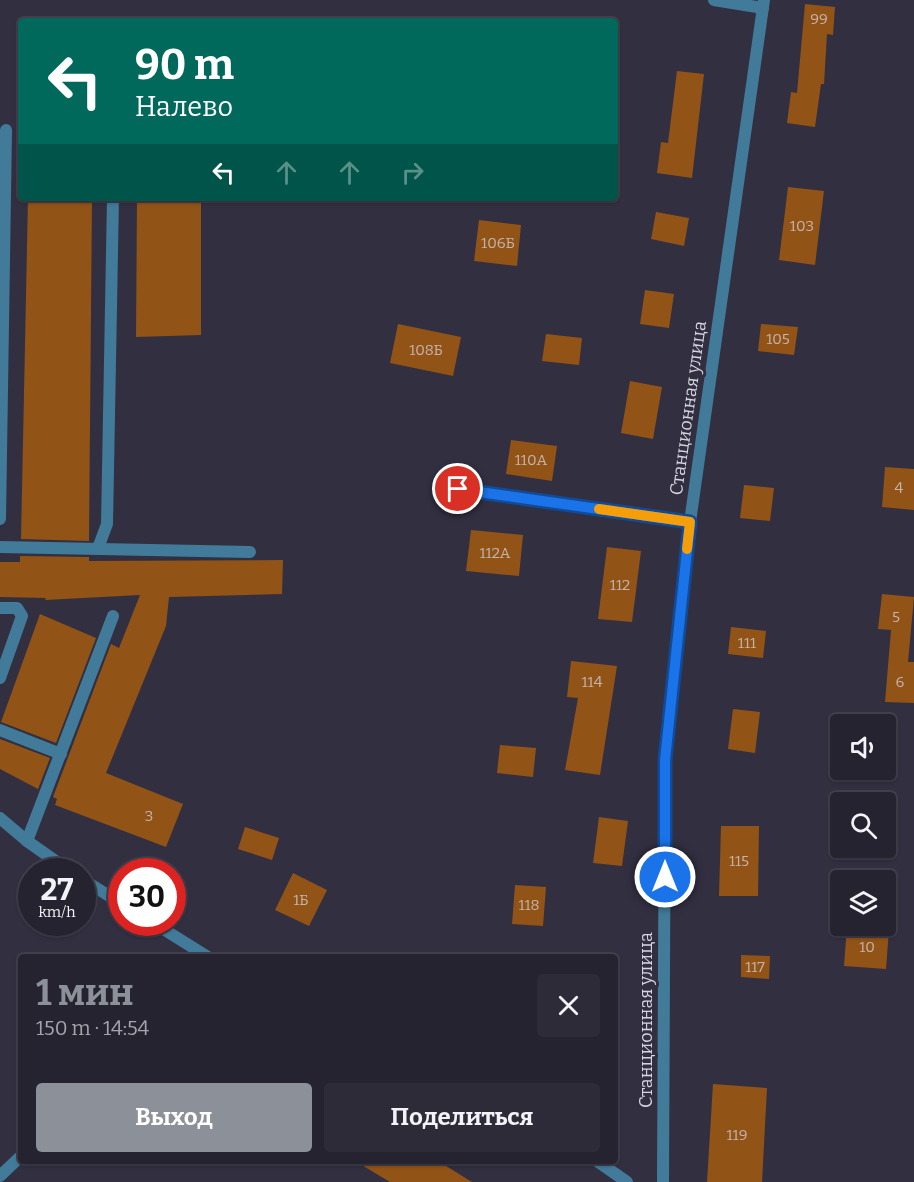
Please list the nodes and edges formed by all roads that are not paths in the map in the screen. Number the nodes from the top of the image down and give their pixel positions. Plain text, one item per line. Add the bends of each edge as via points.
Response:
1 (714, 0) edge
2 (764, 4) edge
3 (6, 130) dead end
4 (113, 201) edge
5 (458, 489) dead end
6 (0, 519) edge
7 (690, 522) junction
8 (0, 547) edge
9 (98, 548) junction
10 (250, 552) dead end
11 (0, 608) edge
12 (113, 616) dead end
13 (0, 678) edge
14 (0, 730) edge
15 (61, 754) junction
16 (0, 818) edge
17 (27, 841) junction
18 (51, 858) edge
19 (174, 936) edge
20 (203, 954) edge
21 (18, 1159) edge
22 (601, 1164) edge
23 (0, 1176) edge
24 (627, 1182) edge
25 (663, 1182) edge

1 - 2 street
2 - 7 street, Станционная улица
3 - 6 street
4 - 9 street via 107,524
5 - 7 street
7 - 25 street, Станционная улица via 665,760
8 - 9 street
9 - 10 street
11 - 13 street via 17,608 22,616
12 - 15 street
14 - 15 street
15 - 17 street
16 - 17 street
17 - 18 street
19 - 20 street
21 - 23 street
22 - 24 street

